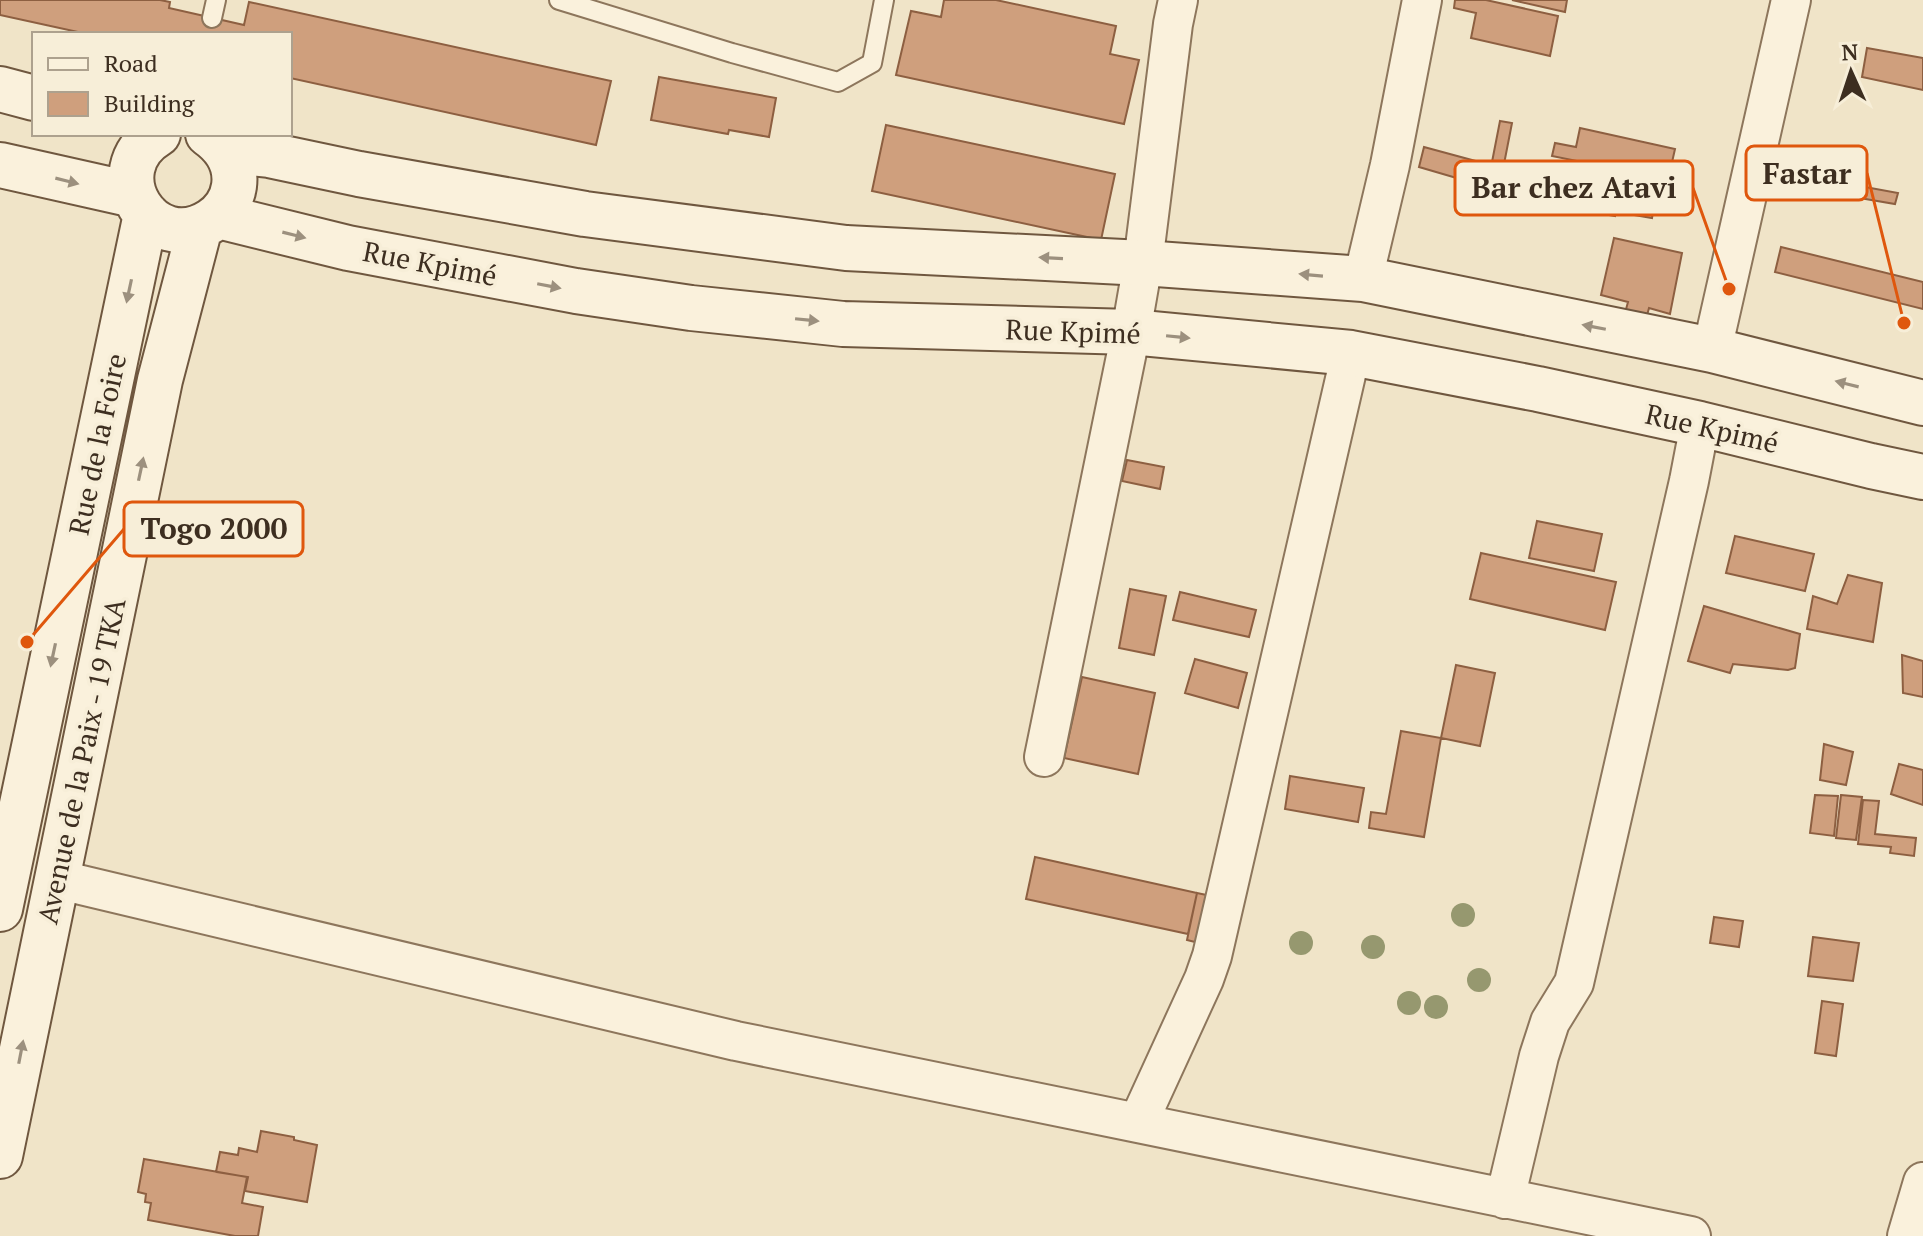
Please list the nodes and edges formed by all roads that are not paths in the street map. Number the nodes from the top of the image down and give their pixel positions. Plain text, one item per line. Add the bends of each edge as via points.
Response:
1 (559, 0) edge
2 (884, 0) edge
3 (1178, 0) edge
4 (1422, 0) edge
5 (1791, 0) edge
6 (0, 89) edge
7 (32, 97) edge
8 (153, 136) edge
9 (216, 142) edge
10 (0, 165) edge
11 (140, 205) junction
12 (209, 221) junction
13 (1143, 263) junction
14 (1363, 279) junction
15 (1131, 332) junction
16 (1712, 350) junction
17 (1351, 353) junction
18 (1923, 403) edge
19 (1700, 424) junction
20 (1923, 477) edge
21 (1044, 757) dead end
22 (56, 879) junction
23 (0, 909) edge
24 (1138, 1123) junction
25 (0, 1156) edge
26 (1923, 1182) edge
27 (1505, 1199) junction
28 (1691, 1236) edge
29 (1907, 1236) edge

1 - 2 lane via 838,82 872,63
3 - 13 street
4 - 14 street
5 - 16 street
6 - 7 main road
8 - 11 main road, Rue de la Foire via 134,162
9 - 12 main road, Avenue de la Paix - 19 TKA via 234,172 234,184 231,196
13 -> 9 main road via 846,248 770,239 585,214 359,174
10 -> 11 main road, Rue Kpimé
11 - 12 main road, Rue Kpimé via 165,227 189,230
11 -> 23 main road, Rue de la Foire
12 -> 15 main road, Rue Kpimé via 691,308 843,324
22 -> 12 main road, Avenue de la Paix - 19 TKA via 157,395
14 -> 13 main road
13 - 15 street
16 -> 14 main road
15 -> 17 main road, Rue Kpimé
15 - 21 street
18 -> 16 main road
17 - 19 main road, Rue Kpimé
17 - 24 street via 1212,956
19 - 20 main road, Rue Kpimé
19 - 27 street via 1574,983 1550,1022 1539,1056
22 - 24 street via 736,1041
25 -> 22 main road, Avenue de la Paix - 19 TKA
24 - 27 street
26 - 29 street
27 - 28 street

